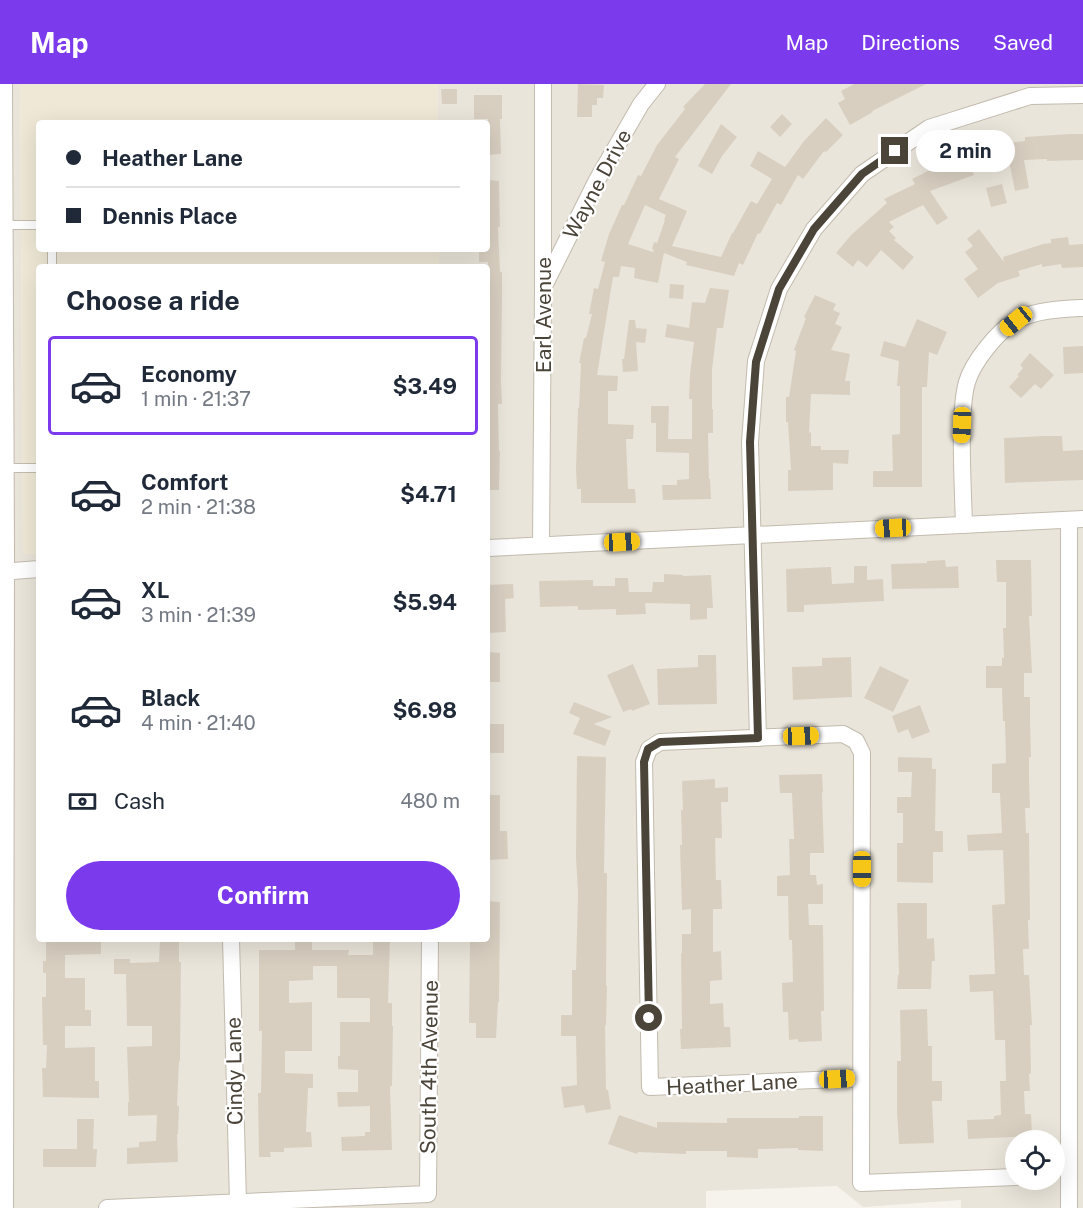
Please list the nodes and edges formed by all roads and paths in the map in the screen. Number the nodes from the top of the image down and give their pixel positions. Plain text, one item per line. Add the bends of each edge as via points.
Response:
1 (4, 84) edge
2 (543, 84) edge
3 (657, 84) edge
4 (1083, 95) edge
5 (5, 225) junction
6 (36, 225) edge
7 (543, 288) junction
8 (1083, 308) edge
9 (6, 468) junction
10 (36, 468) edge
11 (1076, 520) edge
12 (964, 525) junction
13 (752, 535) junction
14 (541, 545) junction
15 (490, 548) edge
16 (36, 569) edge
17 (3, 571) edge
18 (758, 738) junction
19 (1076, 786) edge
20 (231, 942) edge
21 (430, 942) edge
22 (861, 1078) junction
23 (1064, 1130) edge
24 (1005, 1177) edge
25 (1065, 1189) edge
26 (238, 1202) junction
27 (5, 1208) edge
28 (107, 1208) edge
29 (1069, 1208) edge

1 - 5 street
2 - 7 street, Earl Avenue
3 - 7 street, Wayne Drive via 597,180
4 - 13 street via 1030,96 929,128 862,174 814,229 779,289 756,362 750,442
5 - 6 lane
5 - 9 street
7 - 14 street, Earl Avenue
8 - 12 street via 1040,312 1016,321 998,336 974,368 963,404
9 - 10 lane
9 - 17 street
11 - 12 street
11 - 19 street
12 - 13 street
13 - 14 street
13 - 18 street
14 - 15 street
16 - 17 street
17 - 27 street
18 - 22 street, Heather Lane via 843,734 856,741 862,753
18 - 22 street, Heather Lane via 660,742 648,749 644,762 650,1087
19 - 23 street
20 - 26 street, Cindy Lane
21 - 26 street, South 4th Avenue via 428,1194
22 - 24 street via 861,1183
25 - 29 street
26 - 28 street

